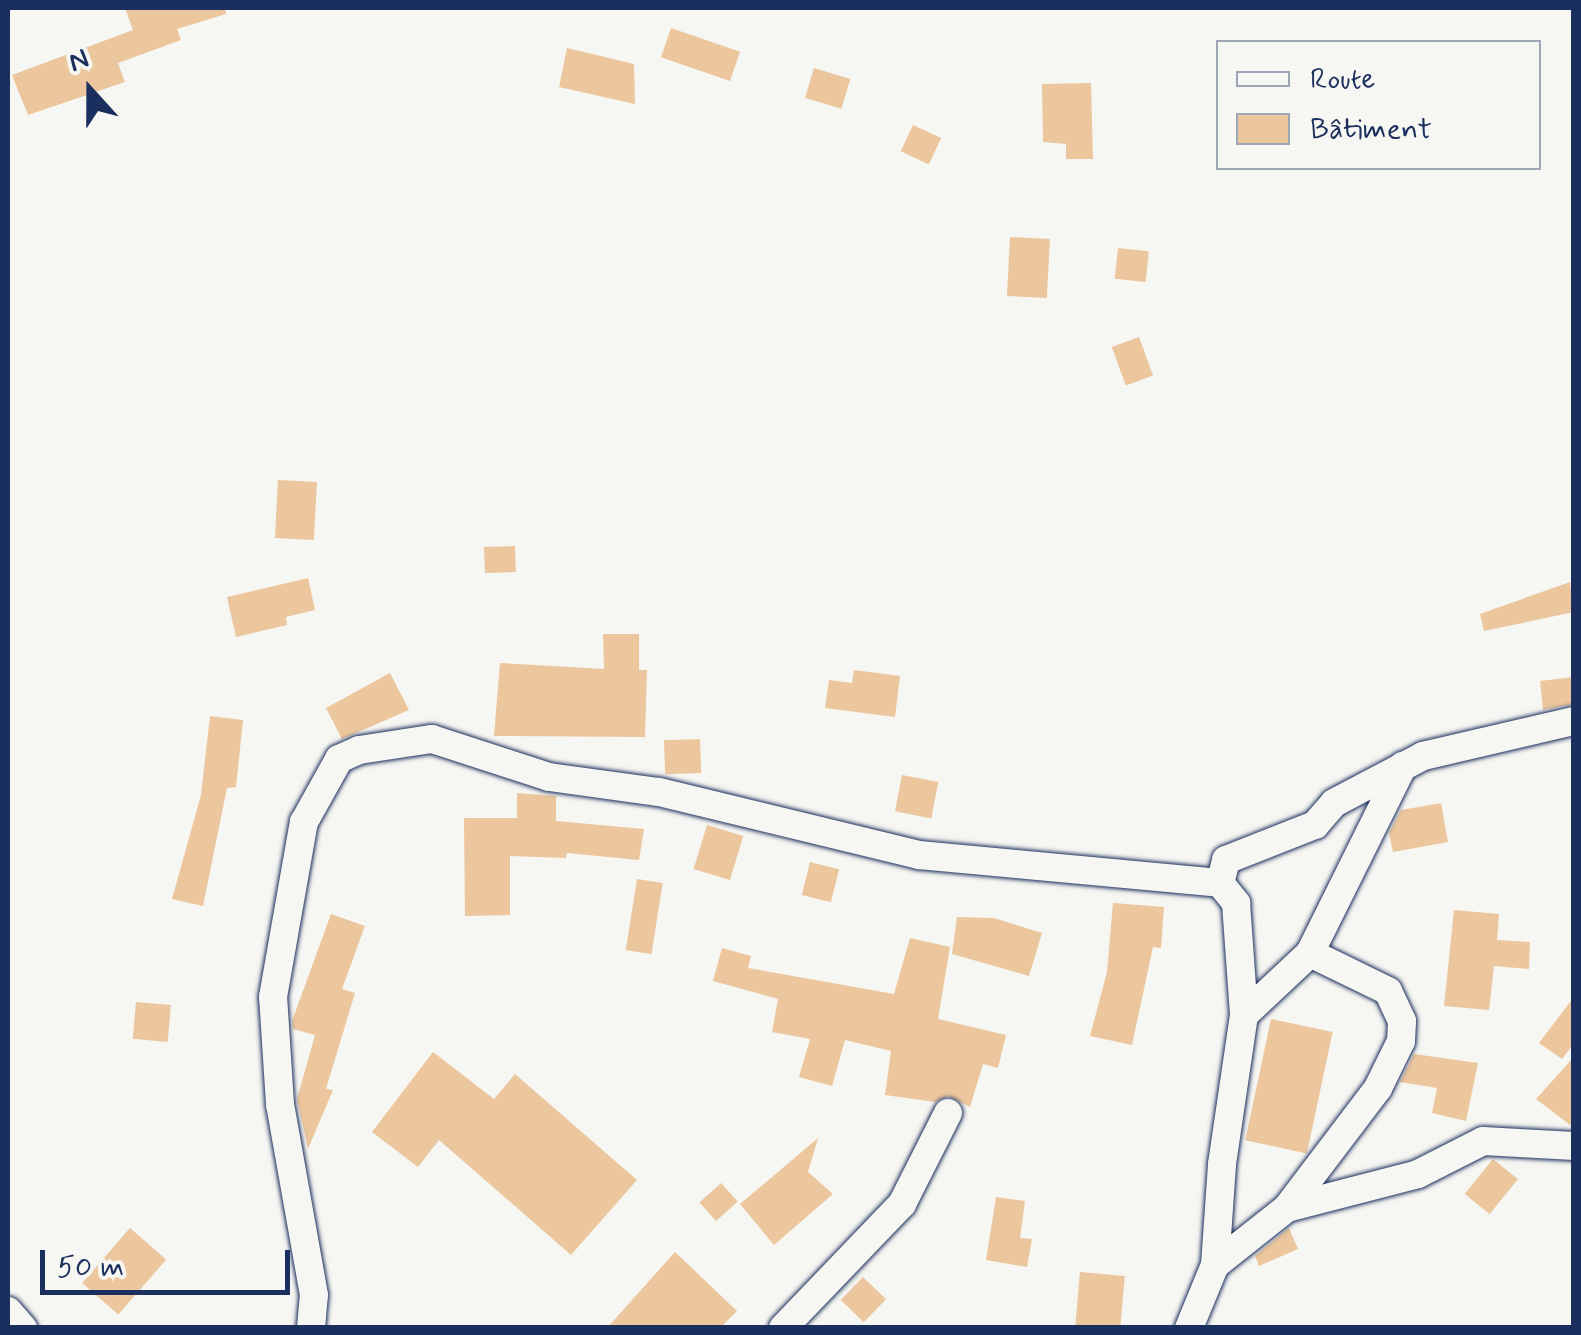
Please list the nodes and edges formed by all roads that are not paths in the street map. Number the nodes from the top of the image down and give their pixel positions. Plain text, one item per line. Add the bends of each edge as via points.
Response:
1 (1574, 720) edge
2 (1402, 766) junction
3 (1220, 883) junction
4 (1310, 953) junction
5 (1244, 1015) junction
6 (948, 1113) dead end
7 (1574, 1146) edge
8 (1287, 1208) junction
9 (1215, 1266) junction
10 (8, 1310) edge
11 (23, 1328) edge
12 (311, 1328) edge
13 (783, 1328) edge
14 (1189, 1328) edge

1 - 2 street via 1500,733
2 - 3 street via 1334,803 1315,825 1226,860
2 - 4 street
3 - 5 street via 1236,904
3 - 12 street via 919,855 659,792 549,776 432,740 338,758 304,822 273,997 280,1104 314,1294
4 - 5 street
4 - 8 street via 1388,991 1402,1021 1401,1041 1378,1088
5 - 9 street
6 - 13 street via 902,1204
7 - 8 street via 1483,1141 1418,1174
8 - 9 street
9 - 14 street
10 - 11 street

